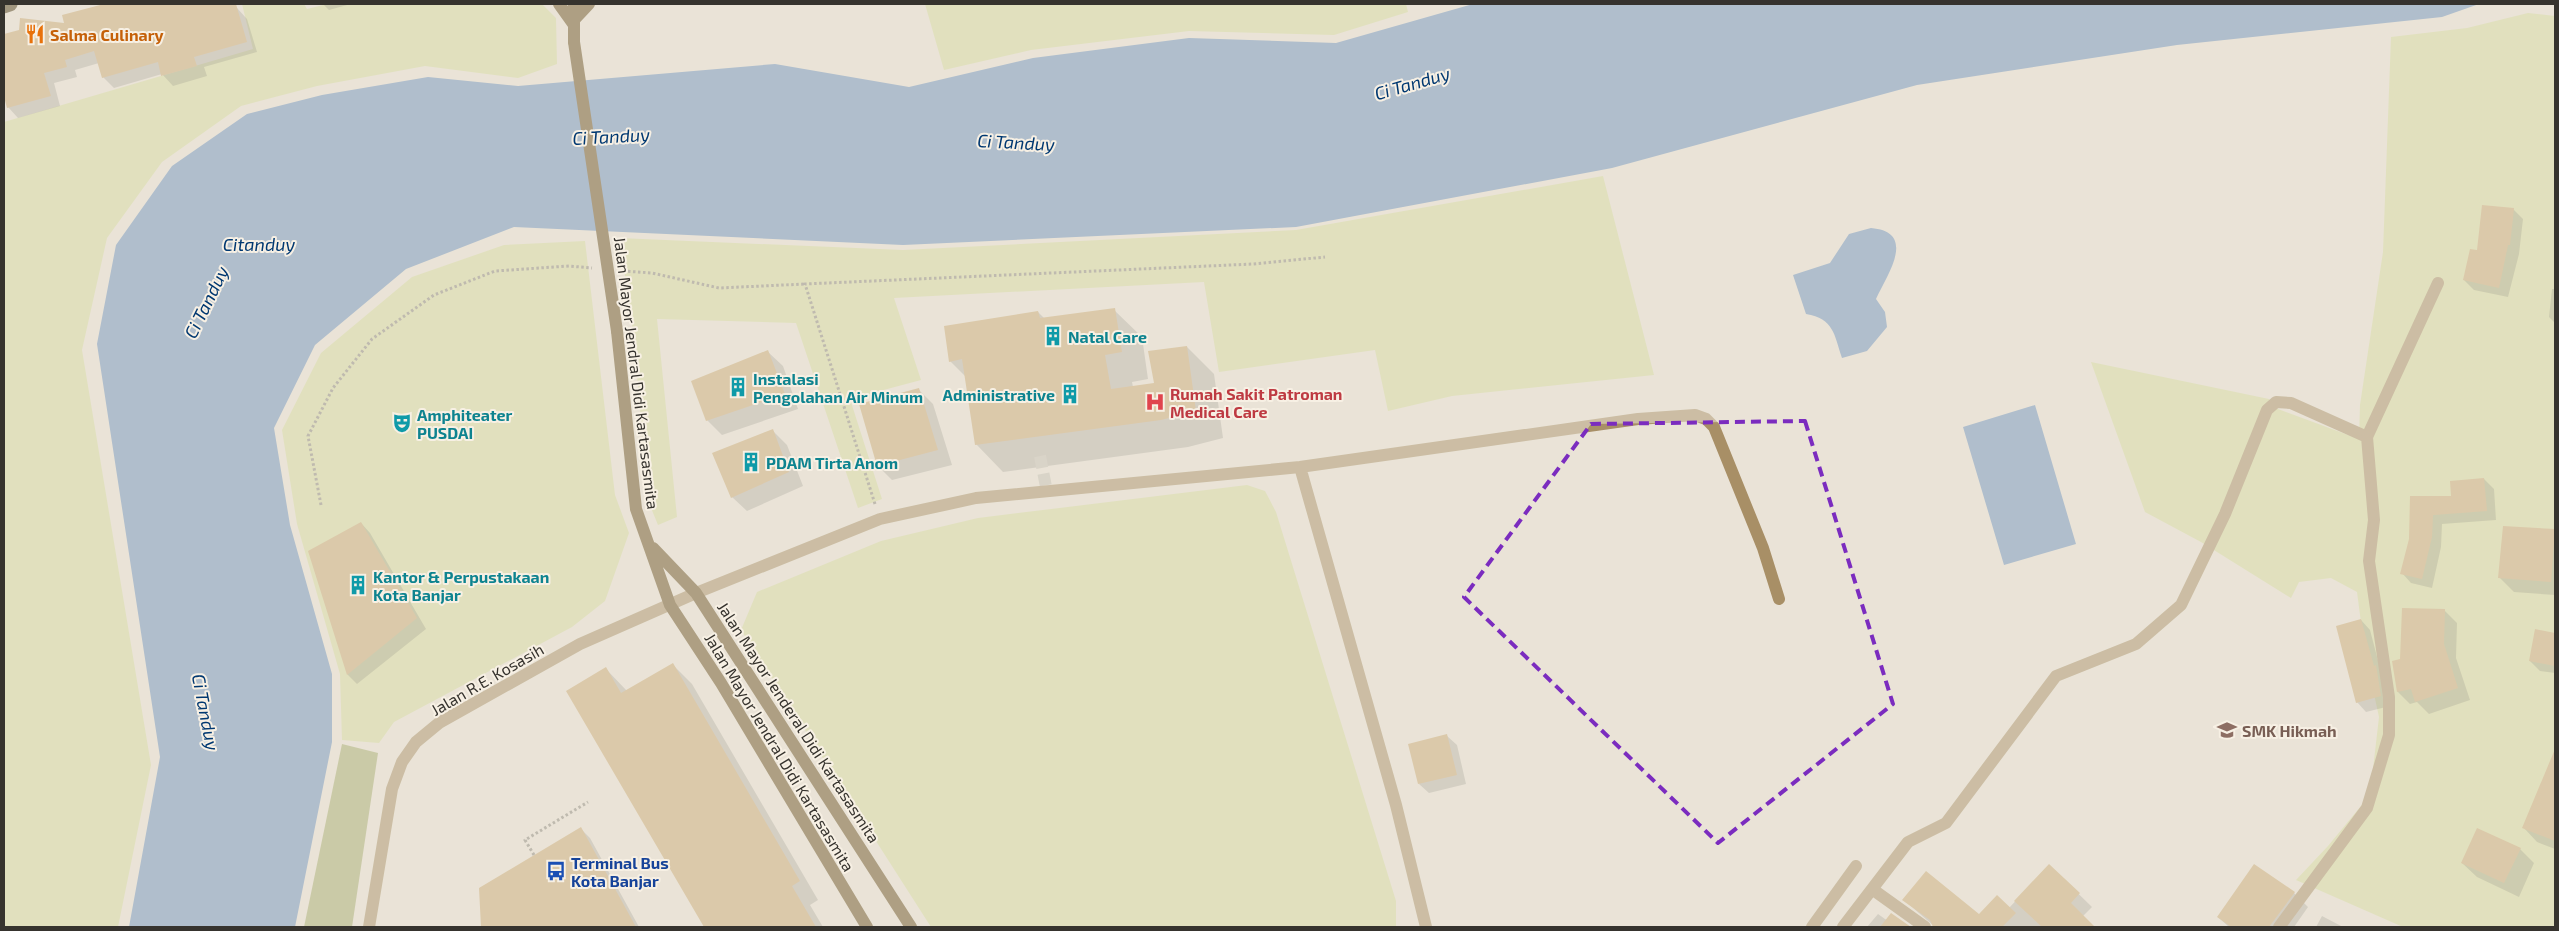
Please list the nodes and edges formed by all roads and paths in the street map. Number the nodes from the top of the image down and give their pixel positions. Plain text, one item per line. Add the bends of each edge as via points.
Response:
1 (10, 4) edge
2 (559, 4) edge
3 (574, 4) edge
4 (589, 4) edge
5 (4, 6) edge
6 (574, 22) junction
7 (1325, 257) dead end
8 (597, 268) dead end
9 (615, 270) dead end
10 (2438, 283) dead end
11 (805, 284) junction
12 (2368, 437) junction
13 (1300, 467) junction
14 (321, 504) dead end
15 (880, 519) junction
16 (648, 543) junction
17 (696, 593) junction
18 (1779, 599) dead end
19 (670, 605) junction
20 (588, 802) dead end
21 (534, 855) dead end
22 (1856, 866) dead end
23 (1872, 889) junction
24 (369, 927) edge
25 (867, 927) edge
26 (911, 927) edge
27 (1426, 927) edge
28 (1812, 927) edge
29 (1843, 927) edge
30 (1925, 927) edge
31 (2279, 927) edge

1 - 5 highway
2 - 6 main road
3 - 6 main road, Jalan Mayor Jendral Didi Kartasasmita
4 - 6 main road
6 - 16 main road, Jalan Mayor Jendral Didi Kartasasmita, bridge via 574,42 617,330 636,509
7 - 11 path via 1253,264
8 - 14 path via 570,266 496,271 434,295 372,339 333,388 308,436
9 - 11 path via 719,288
10 - 12 street
11 - 15 path
12 - 23 street via 2291,403 2276,402 2267,410 2225,514 2181,605 2136,644 2056,676 1946,823 1908,842
12 - 31 street via 2374,520 2370,561 2389,697 2389,735 2368,808
13 - 15 street, Jalan R.E. Kosasih via 976,498
13 - 18 street, Jalan R.E. Kosasih via 1638,419 1694,415 1706,419 1714,427 1764,548
13 - 27 street via 1396,806
15 - 17 street, Jalan R.E. Kosasih
16 - 17 main road, Jalan Mayor Jenderal Didi Kartasasmita
16 - 19 main road, Jalan Mayor Jendral Didi Kartasasmita
17 - 19 street, Jalan R.E. Kosasih
17 - 26 main road, Jalan Mayor Jenderal Didi Kartasasmita
19 - 24 street, Jalan R.E. Kosasih via 580,644 512,680 439,723 416,742 402,762 392,790
19 - 25 main road, Jalan Mayor Jendral Didi Kartasasmita
20 - 21 path via 525,840
22 - 28 street
23 - 29 street
23 - 30 street

